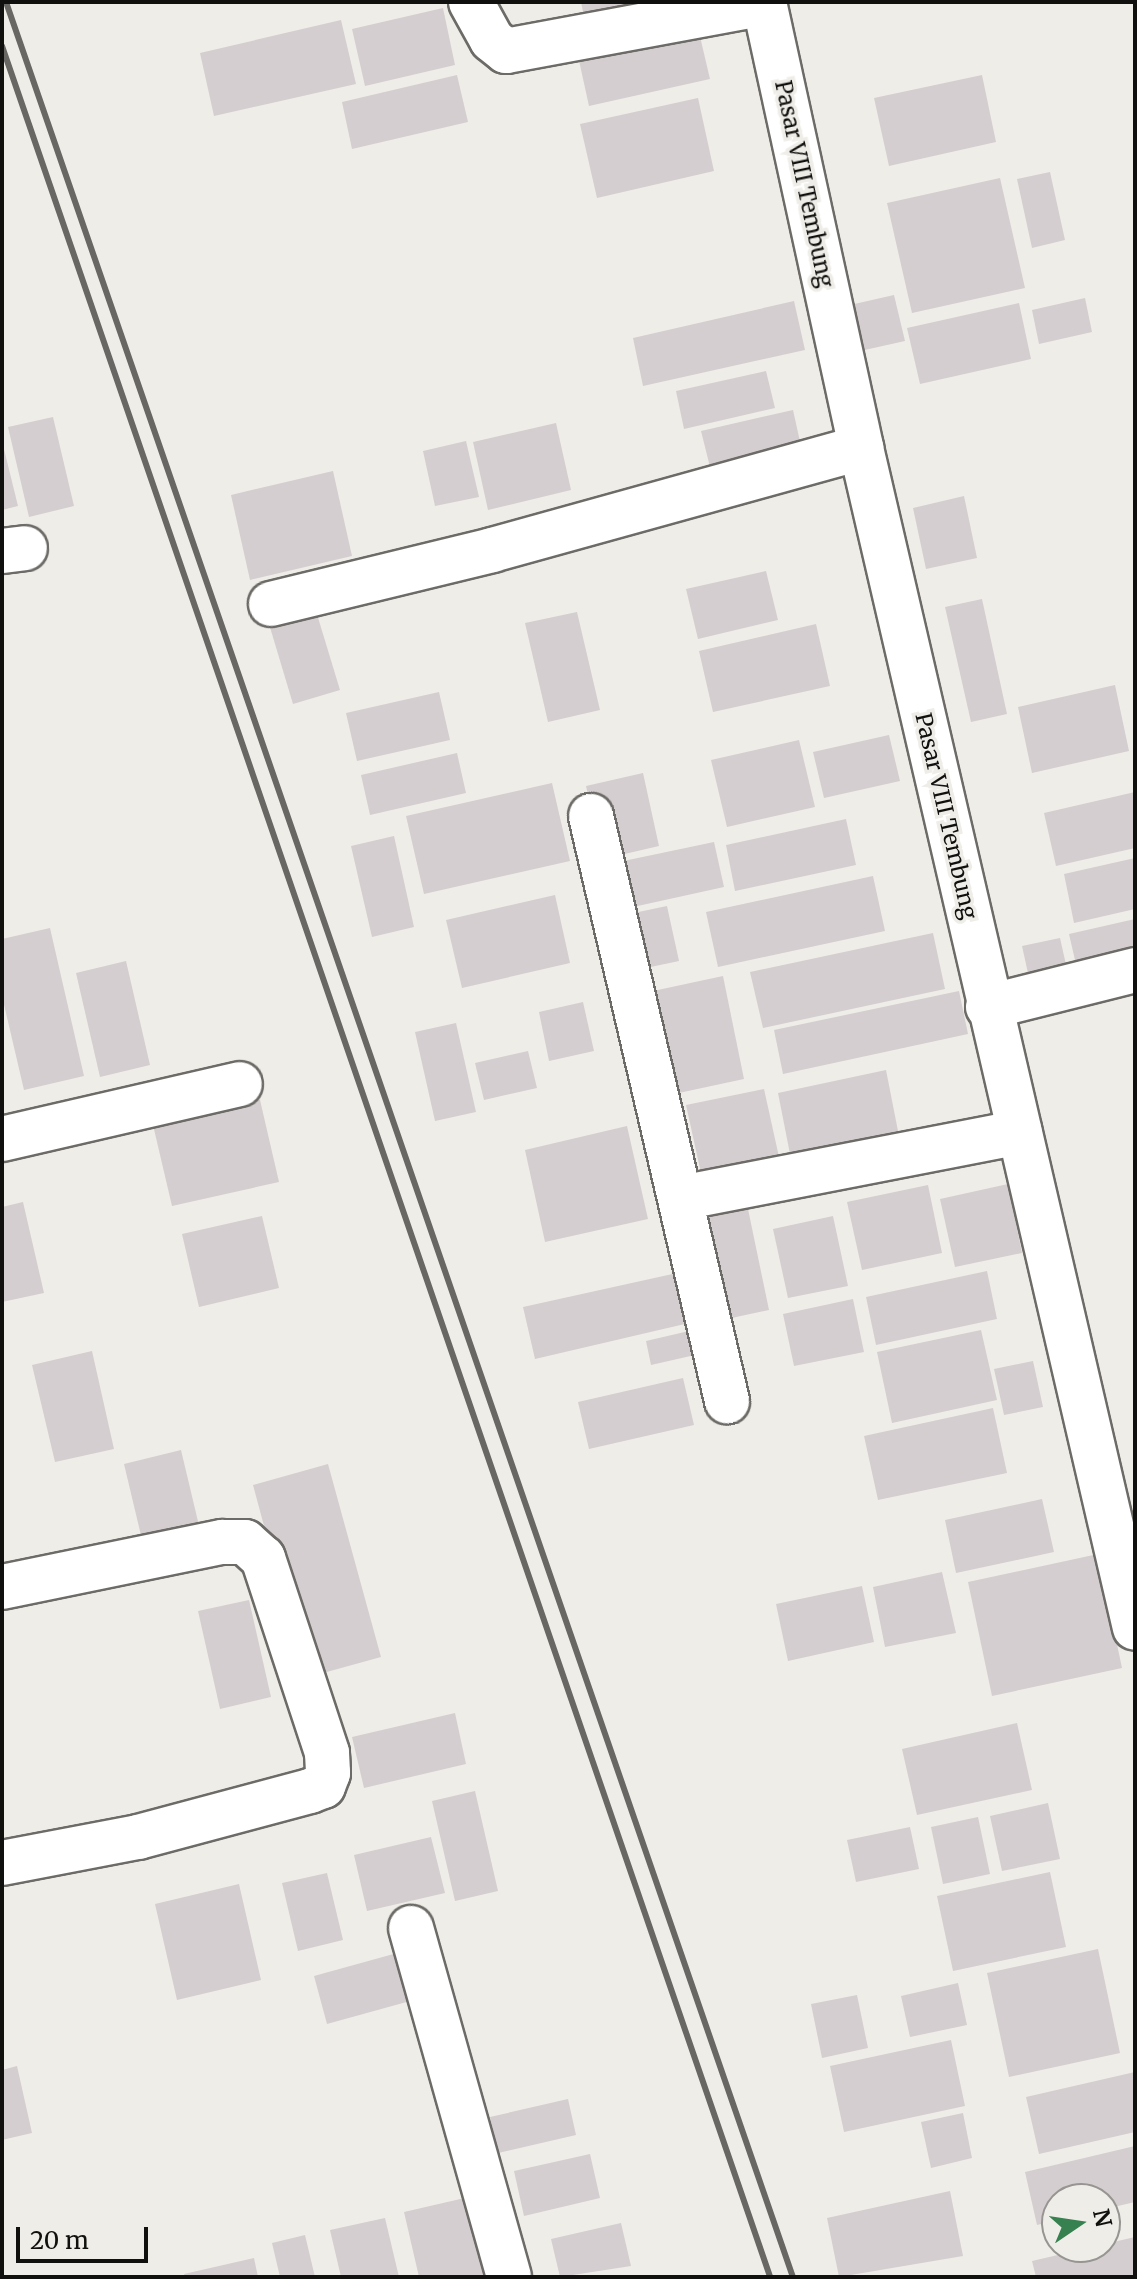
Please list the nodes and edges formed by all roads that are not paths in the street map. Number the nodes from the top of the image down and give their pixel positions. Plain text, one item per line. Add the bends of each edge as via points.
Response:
1 (471, 2) edge
2 (764, 2) edge
3 (861, 448) junction
4 (271, 604) dead end
5 (591, 816) dead end
6 (1135, 970) edge
7 (988, 1007) junction
8 (240, 1084) dead end
9 (1020, 1132) junction
10 (2, 1139) edge
11 (681, 1198) junction
12 (727, 1401) dead end
13 (2, 1587) edge
14 (1133, 1610) edge
15 (2, 1863) edge
16 (411, 1928) dead end
17 (509, 2277) edge

1 - 2 street via 492,40 506,51
2 - 3 street, Pasar VIII Tembung
3 - 4 street via 492,550
3 - 7 street, Pasar VIII Tembung
5 - 11 street
6 - 7 street
7 - 9 street, Pasar VIII Tembung
8 - 10 street
9 - 11 street
9 - 14 street, Pasar VIII Tembung
11 - 12 street
13 - 15 street via 222,1542 245,1542 263,1558 327,1753 328,1773 323,1786 310,1791 138,1837
16 - 17 street

